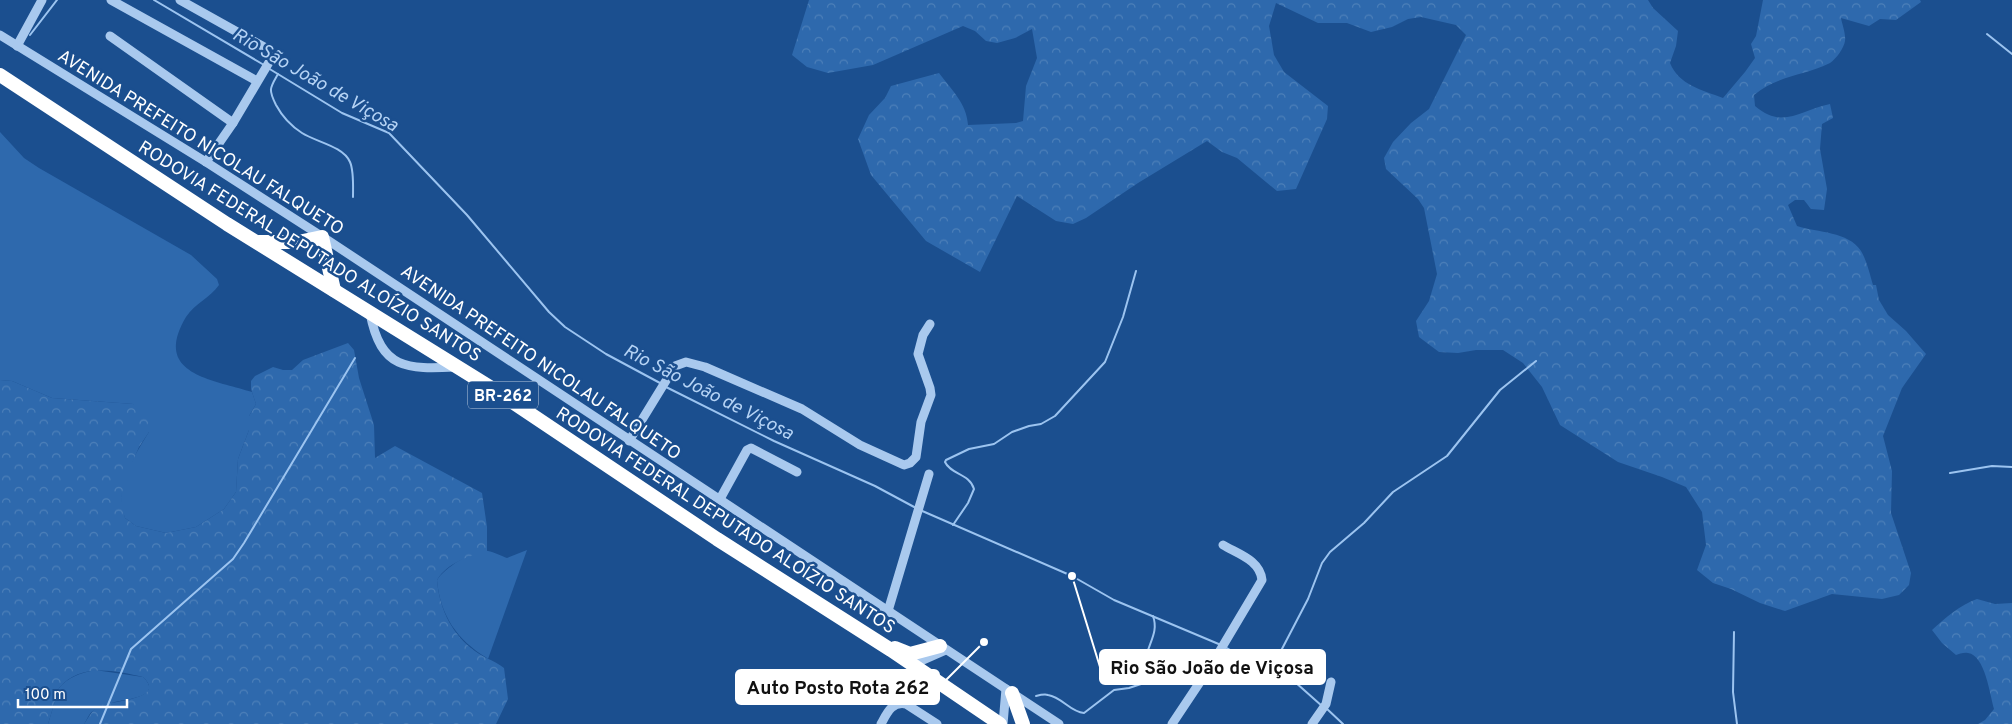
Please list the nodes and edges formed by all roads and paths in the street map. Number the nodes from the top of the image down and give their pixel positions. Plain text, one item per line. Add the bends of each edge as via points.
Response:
1 (42, 0) edge
2 (111, 0) edge
3 (180, 0) edge
4 (0, 35) edge
5 (110, 36) dead end
6 (17, 46) junction
7 (0, 75) edge
8 (257, 81) junction
9 (232, 123) junction
10 (206, 162) junction
11 (322, 237) junction
12 (258, 242) junction
13 (334, 290) junction
14 (370, 313) junction
15 (930, 324) dead end
16 (459, 367) junction
17 (629, 441) junction
18 (797, 472) dead end
19 (929, 474) dead end
20 (720, 499) junction
21 (1223, 546) dead end
22 (888, 611) junction
23 (862, 632) junction
24 (943, 648) junction
25 (912, 665) junction
26 (1331, 682) dead end
27 (1009, 691) junction
28 (881, 724) edge
29 (937, 724) edge
30 (1001, 724) edge
31 (1023, 724) edge
32 (1059, 724) edge
33 (1172, 724) edge
34 (1312, 724) edge

1 - 6 street
2 - 8 street
3 - 8 street via 264,47 271,59
4 - 6 street, AVENIDA PREFEITO NICOLAU FALQUETO
5 - 9 street
6 - 10 street, AVENIDA PREFEITO NICOLAU FALQUETO
7 - 12 highway, RODOVIA FEDERAL DEPUTADO ALOÍZIO SANTOS / BR-262
8 - 9 street
9 - 10 street
10 - 11 street, AVENIDA PREFEITO NICOLAU FALQUETO
11 - 12 highway via 298,242
11 - 13 highway
11 - 17 street, AVENIDA PREFEITO NICOLAU FALQUETO
12 - 13 highway, RODOVIA FEDERAL DEPUTADO ALOÍZIO SANTOS / BR-262
13 - 14 highway, RODOVIA FEDERAL DEPUTADO ALOÍZIO SANTOS / BR-262
14 - 16 highway, RODOVIA FEDERAL DEPUTADO ALOÍZIO SANTOS / BR-262
14 - 16 street via 383,349 397,363 425,369
15 - 17 street via 922,335 918,354 931,395 921,422 916,457 908,465 860,445 802,409 695,363 676,366
16 - 23 highway, RODOVIA FEDERAL DEPUTADO ALOÍZIO SANTOS / BR-262
17 - 20 street, AVENIDA PREFEITO NICOLAU FALQUETO
18 - 20 street via 750,448
19 - 22 street
20 - 22 street, AVENIDA PREFEITO NICOLAU FALQUETO
21 - 33 street via 1256,564 1262,580
22 - 24 street, AVENIDA PREFEITO NICOLAU FALQUETO
23 - 24 highway via 910,654
23 - 25 highway, RODOVIA FEDERAL DEPUTADO ALOÍZIO SANTOS / BR-262
24 - 25 street
24 - 27 street, AVENIDA PREFEITO NICOLAU FALQUETO
25 - 30 highway, RODOVIA FEDERAL DEPUTADO ALOÍZIO SANTOS / BR-262
26 - 34 street via 1323,708
27 - 30 street
27 - 31 highway
27 - 32 street, AVENIDA PREFEITO NICOLAU FALQUETO
28 - 29 street via 893,706 901,703

